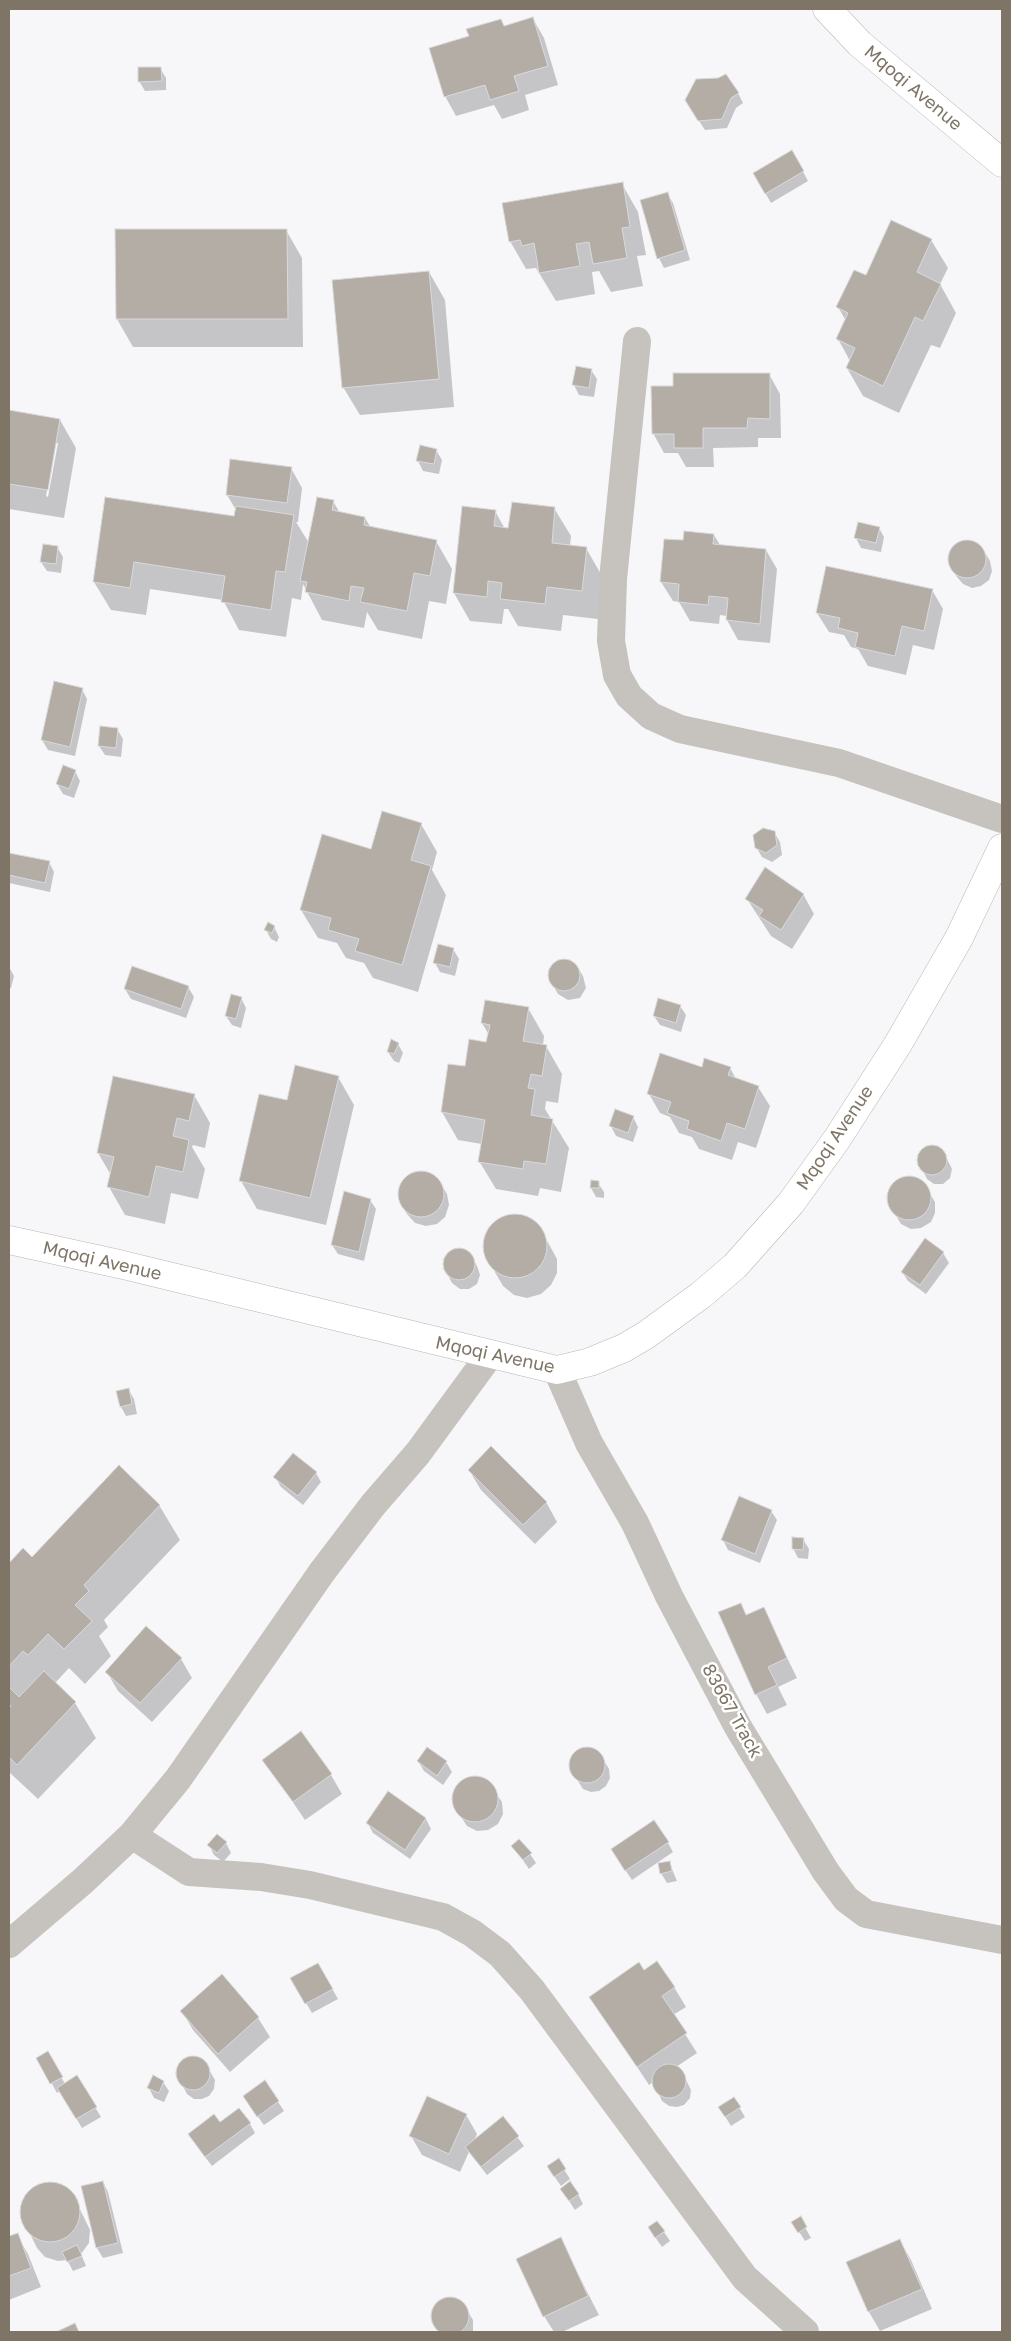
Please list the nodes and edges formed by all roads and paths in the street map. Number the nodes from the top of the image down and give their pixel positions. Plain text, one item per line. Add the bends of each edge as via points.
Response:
1 (827, 9) edge
2 (1002, 163) edge
3 (637, 341) dead end
4 (1002, 819) edge
5 (1002, 848) edge
6 (9, 1240) edge
7 (490, 1356) junction
8 (557, 1370) junction
9 (132, 1835) junction
10 (1002, 1940) edge
11 (9, 1944) edge
12 (806, 2332) edge

1 - 2 street, Mqoqi Avenue via 860,44
3 - 4 street via 613,579 610,641 617,675 629,696 651,716 680,729 839,763
5 - 8 street, Mqoqi Avenue via 959,938 898,1044 791,1203 735,1266 646,1335 590,1362
6 - 7 street, Mqoqi Avenue via 128,1266
7 - 8 street, Mqoqi Avenue
7 - 9 street via 418,1453 372,1505 178,1780
8 - 10 street, 83667 Track via 589,1443 635,1523 669,1596 738,1727 826,1872 846,1899 866,1914
9 - 11 street
9 - 12 street via 190,1872 261,1877 310,1885 443,1917 472,1933 500,1954 532,1990 745,2278

